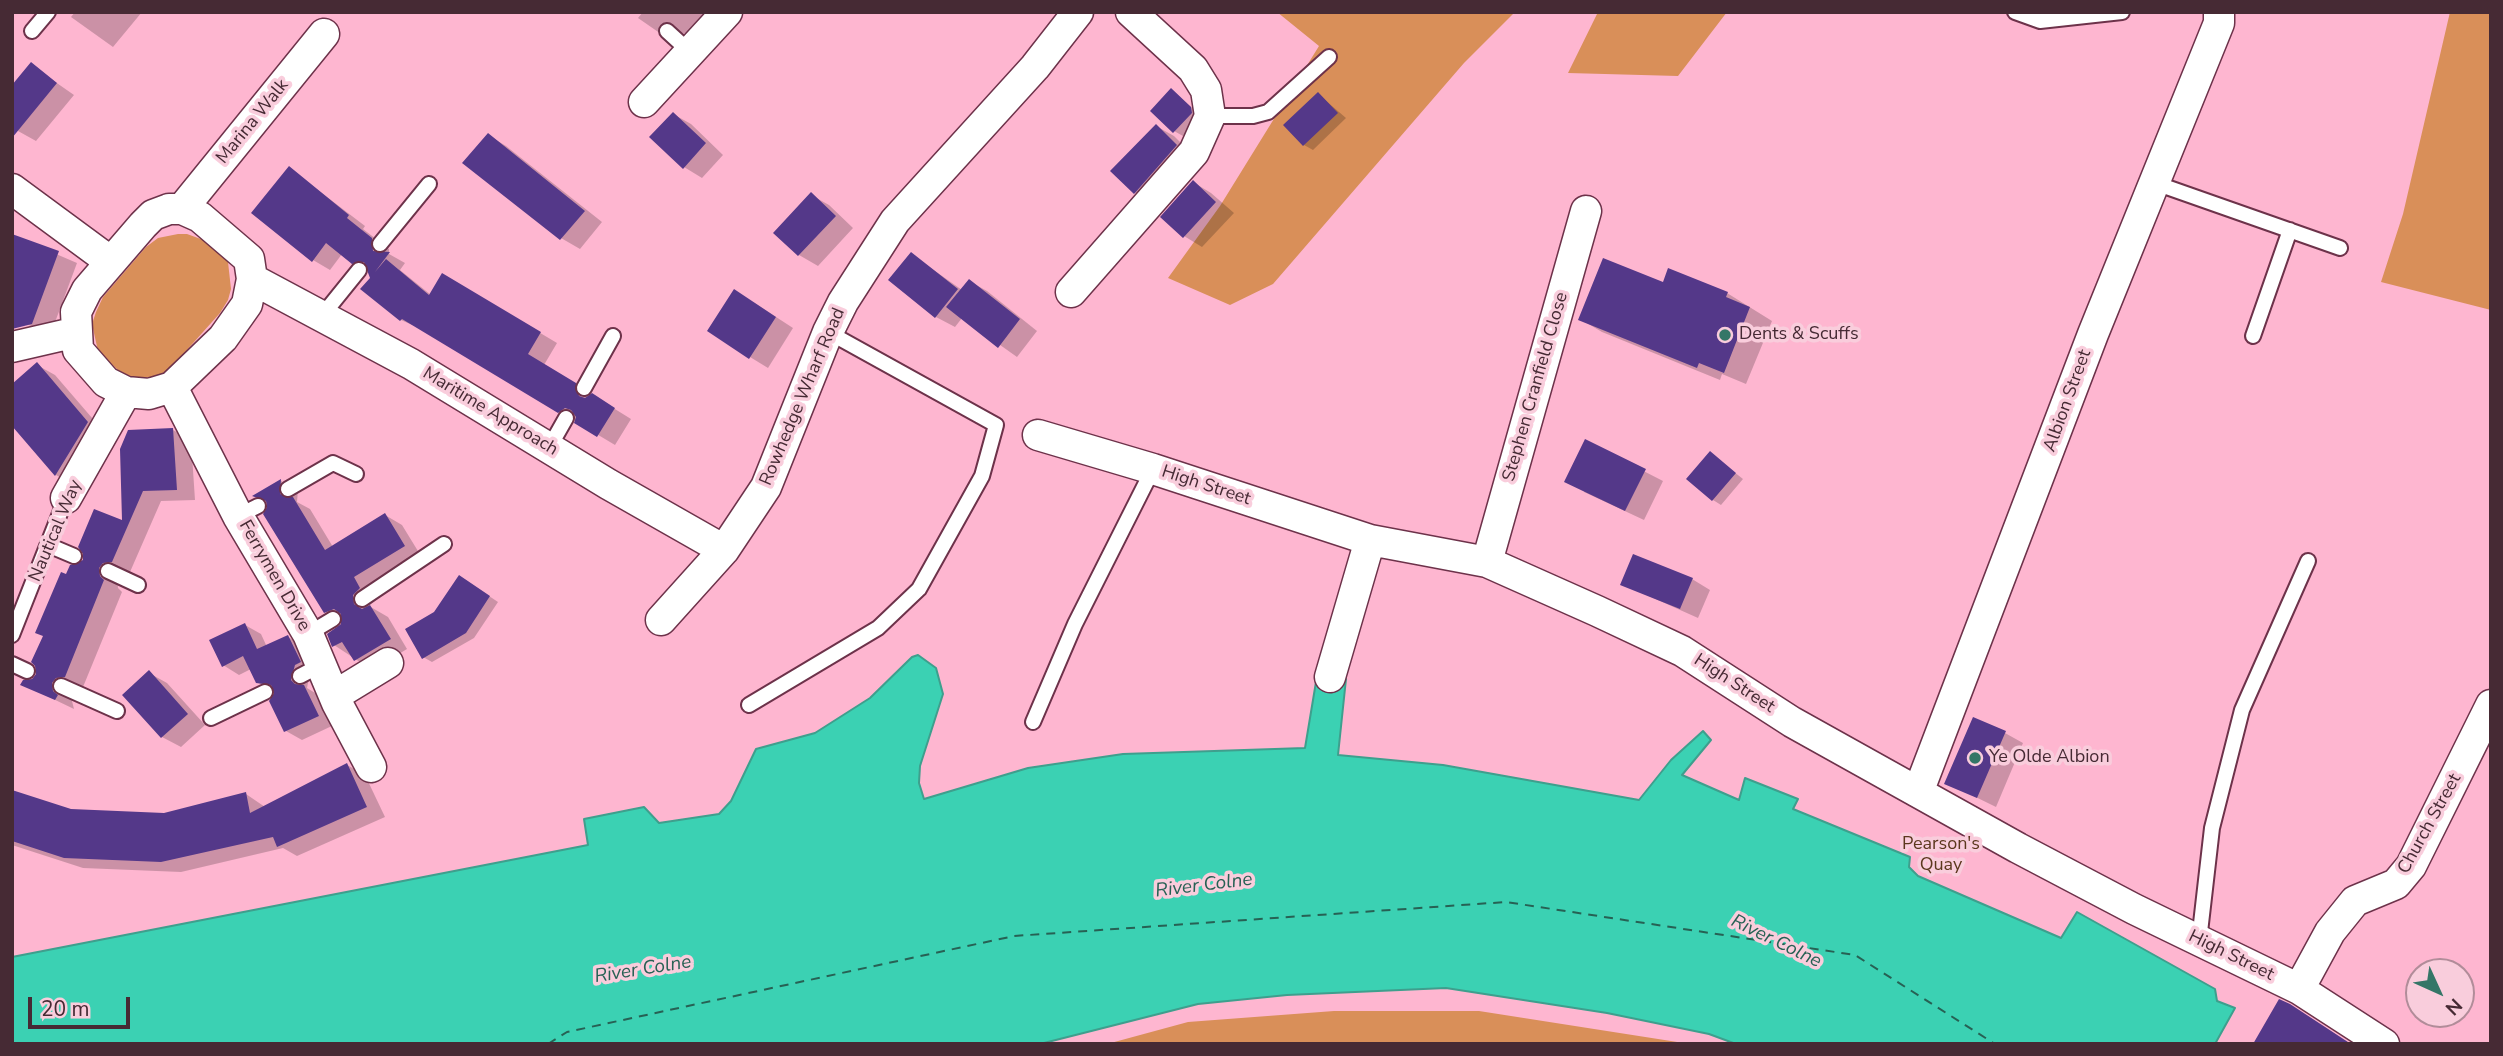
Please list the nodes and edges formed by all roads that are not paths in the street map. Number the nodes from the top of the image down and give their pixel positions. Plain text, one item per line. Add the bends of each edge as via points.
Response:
1 (48, 12) edge
2 (727, 12) edge
3 (1078, 12) edge
4 (1131, 12) edge
5 (2015, 12) edge
6 (2122, 12) edge
7 (2219, 12) edge
8 (32, 31) dead end
9 (667, 31) dead end
10 (324, 34) dead end
11 (690, 52) junction
12 (1329, 57) dead end
13 (644, 102) dead end
14 (1210, 116) junction
15 (2155, 183) junction
16 (429, 184) dead end
17 (12, 189) edge
18 (182, 209) junction
19 (1586, 211) dead end
20 (2290, 230) junction
21 (380, 244) dead end
22 (2340, 248) dead end
23 (111, 262) junction
24 (359, 270) dead end
25 (252, 279) junction
26 (1071, 292) dead end
27 (321, 317) junction
28 (76, 332) junction
29 (828, 332) junction
30 (613, 336) dead end
31 (2253, 336) dead end
32 (12, 347) edge
33 (172, 387) junction
34 (584, 388) dead end
35 (126, 392) junction
36 (566, 418) dead end
37 (1038, 435) dead end
38 (549, 448) junction
39 (1153, 469) junction
40 (356, 474) dead end
41 (288, 489) dead end
42 (66, 498) joint
43 (1370, 540) junction
44 (444, 544) dead end
45 (48, 545) junction
46 (724, 550) junction
47 (74, 556) dead end
48 (2308, 561) dead end
49 (1487, 562) junction
50 (108, 571) dead end
51 (138, 584) dead end
52 (362, 599) dead end
53 (661, 620) dead end
54 (12, 635) edge
55 (388, 663) dead end
56 (12, 664) edge
57 (27, 671) dead end
58 (1330, 677) dead end
59 (61, 686) dead end
60 (265, 692) dead end
61 (334, 696) junction
62 (749, 705) dead end
63 (2491, 705) edge
64 (117, 711) dead end
65 (211, 718) dead end
66 (1033, 722) dead end
67 (370, 767) dead end
68 (1919, 790) junction
69 (2199, 941) junction
70 (2299, 989) junction
71 (2384, 1044) edge

1 - 8 lane
2 - 11 street
3 - 29 street, Rowhedge Wharf Road via 1035,67 895,221
4 - 14 street via 1193,69 1206,90
5 - 6 lane via 2040,21
7 - 15 street, Albion Street via 2219,23
9 - 11 lane
10 - 18 street, Marina Walk
11 - 13 street
12 - 14 lane via 1268,112
14 - 26 street via 1195,152
15 - 20 lane
15 - 68 street, Albion Street
16 - 21 lane
17 - 23 street
18 - 23 street via 153,215
18 - 25 street via 200,216 249,259
19 - 49 street, Stephen Cranfield Close
20 - 22 lane
20 - 31 lane
23 - 28 street via 87,290 76,312
24 - 27 lane
25 - 27 street, Maritime Approach
25 - 33 street via 247,304 223,338
27 - 38 street, Maritime Approach via 411,364
28 - 32 street
28 - 35 street via 78,350 89,366
29 - 46 street, Rowhedge Wharf Road via 766,487
29 - 62 lane via 996,425 982,476 919,589 878,628
30 - 34 lane
33 - 35 street via 149,394
33 - 61 street, Ferrymen Drive via 321,627 310,670
35 - 42 street, Nautical Way
36 - 38 lane
37 - 39 street, High Street
38 - 46 street, Maritime Approach
39 - 43 street, High Street
39 - 66 lane via 1075,624
40 - 41 lane via 333,463
42 - 45 lane, Nautical Way
43 - 49 street, High Street
43 - 58 street
44 - 52 lane
45 - 47 lane
45 - 54 lane, Nautical Way
46 - 53 street, Rowhedge Wharf Road
48 - 69 lane via 2242,710 2212,828
49 - 68 street, High Street via 1682,651 1792,722
50 - 51 lane
55 - 61 street
56 - 57 lane
59 - 64 lane
60 - 65 lane
61 - 67 street, Ferrymen Drive
63 - 70 street, Church Street via 2411,866 2396,884 2355,901 2330,932
68 - 69 street, High Street via 2018,848
69 - 70 street, High Street
70 - 71 street, High Street

